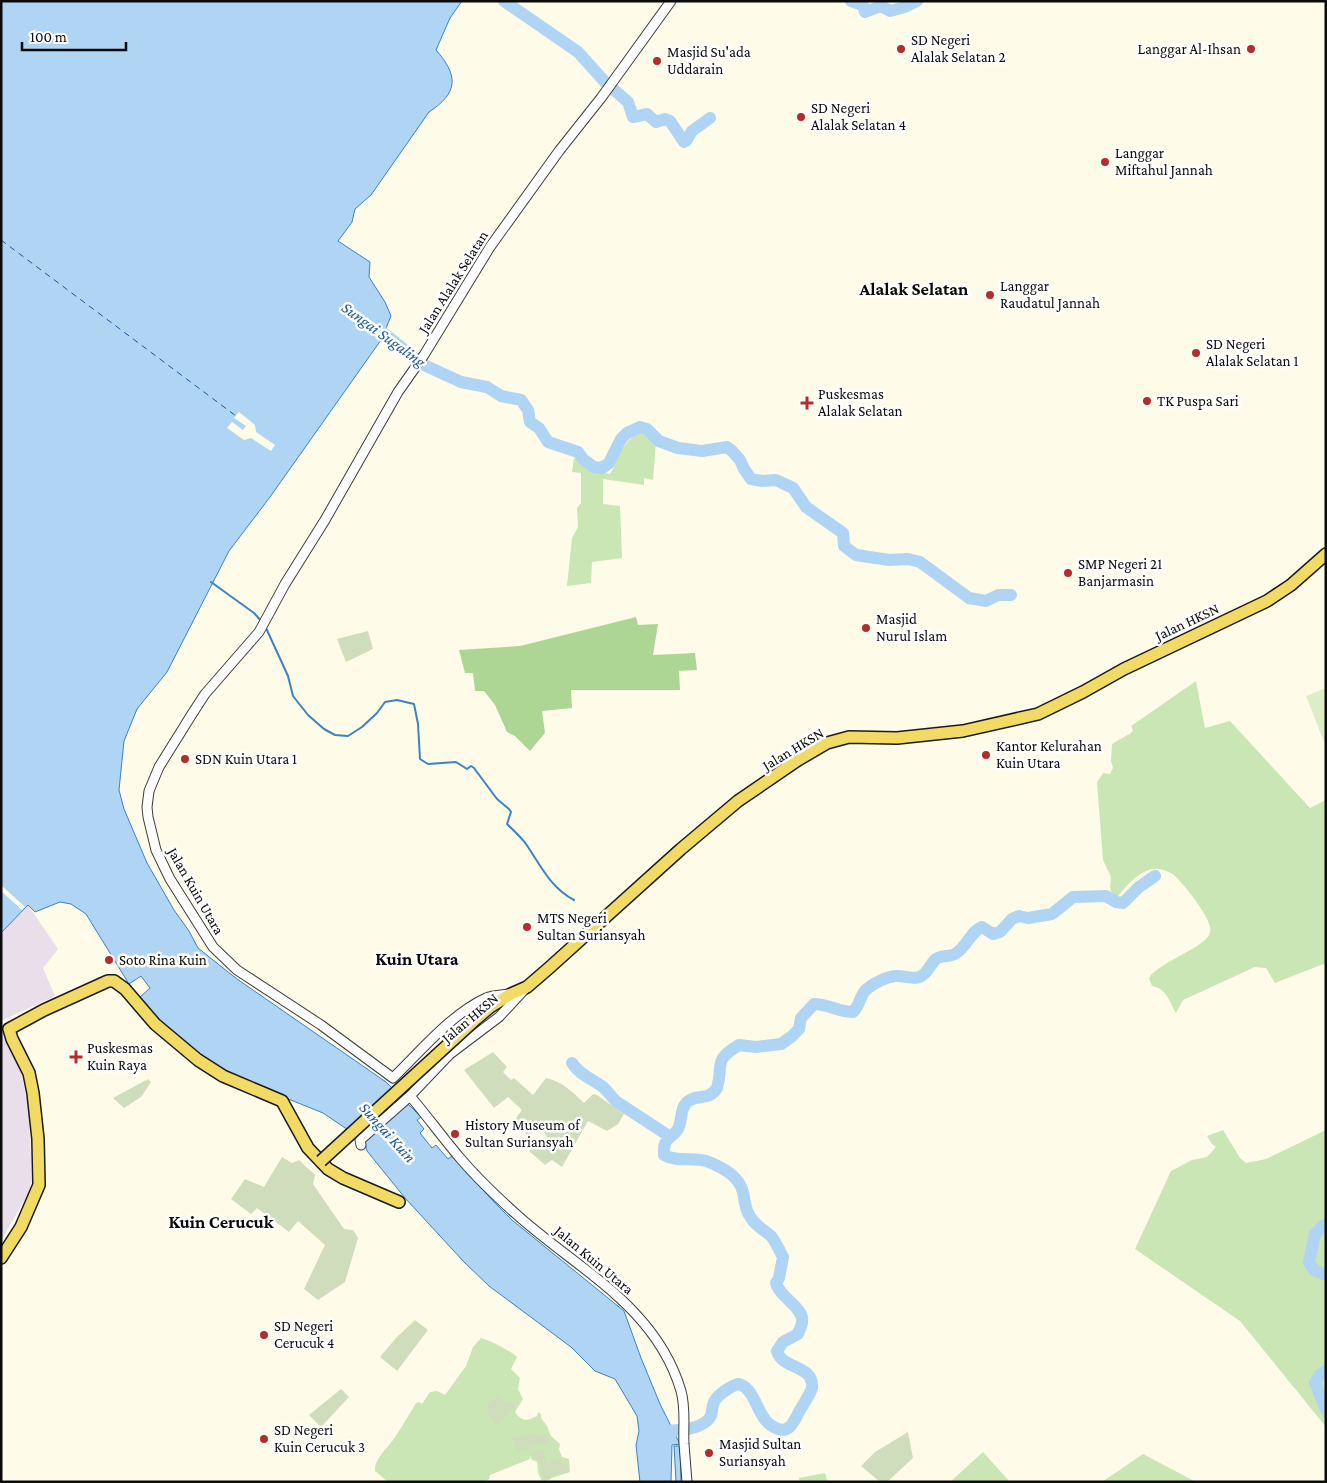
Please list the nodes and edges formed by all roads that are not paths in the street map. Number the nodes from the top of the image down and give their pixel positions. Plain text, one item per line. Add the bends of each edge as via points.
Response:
1 (671, 1) edge
2 (1326, 554) edge
3 (266, 619) joint
4 (527, 987) junction
5 (511, 994) junction
6 (409, 1097) junction
7 (360, 1143) dead end
8 (321, 1162) junction
9 (399, 1202) dead end
10 (1, 1258) edge
11 (687, 1482) edge

1 - 3 street, Jalan Alalak Selatan via 502,229 398,392
2 - 4 main road, Jalan HKSN via 1268,601 1132,665 1038,714 963,731 904,737 849,737 827,743 738,802
3 - 5 street, Jalan Kuin Utara via 259,632 205,694 182,728 159,767 147,802 152,840 170,879 203,933 237,970 321,1025 393,1078 467,1009 488,997
4 - 5 main road
4 - 6 street, Jalan HKSN via 499,1017 450,1054
5 - 8 main road, bridge via 476,1019
6 - 7 street, Jalan HKSN
6 - 11 street, Jalan Kuin Utara via 466,1164 516,1215 592,1274 630,1308 657,1341 680,1391 685,1416
8 - 9 main road via 343,1178
8 - 10 main road via 308,1148 282,1101 224,1076 192,1056 155,1024 125,989 114,981 108,981 9,1029 29,1073 33,1093 39,1184 21,1228

